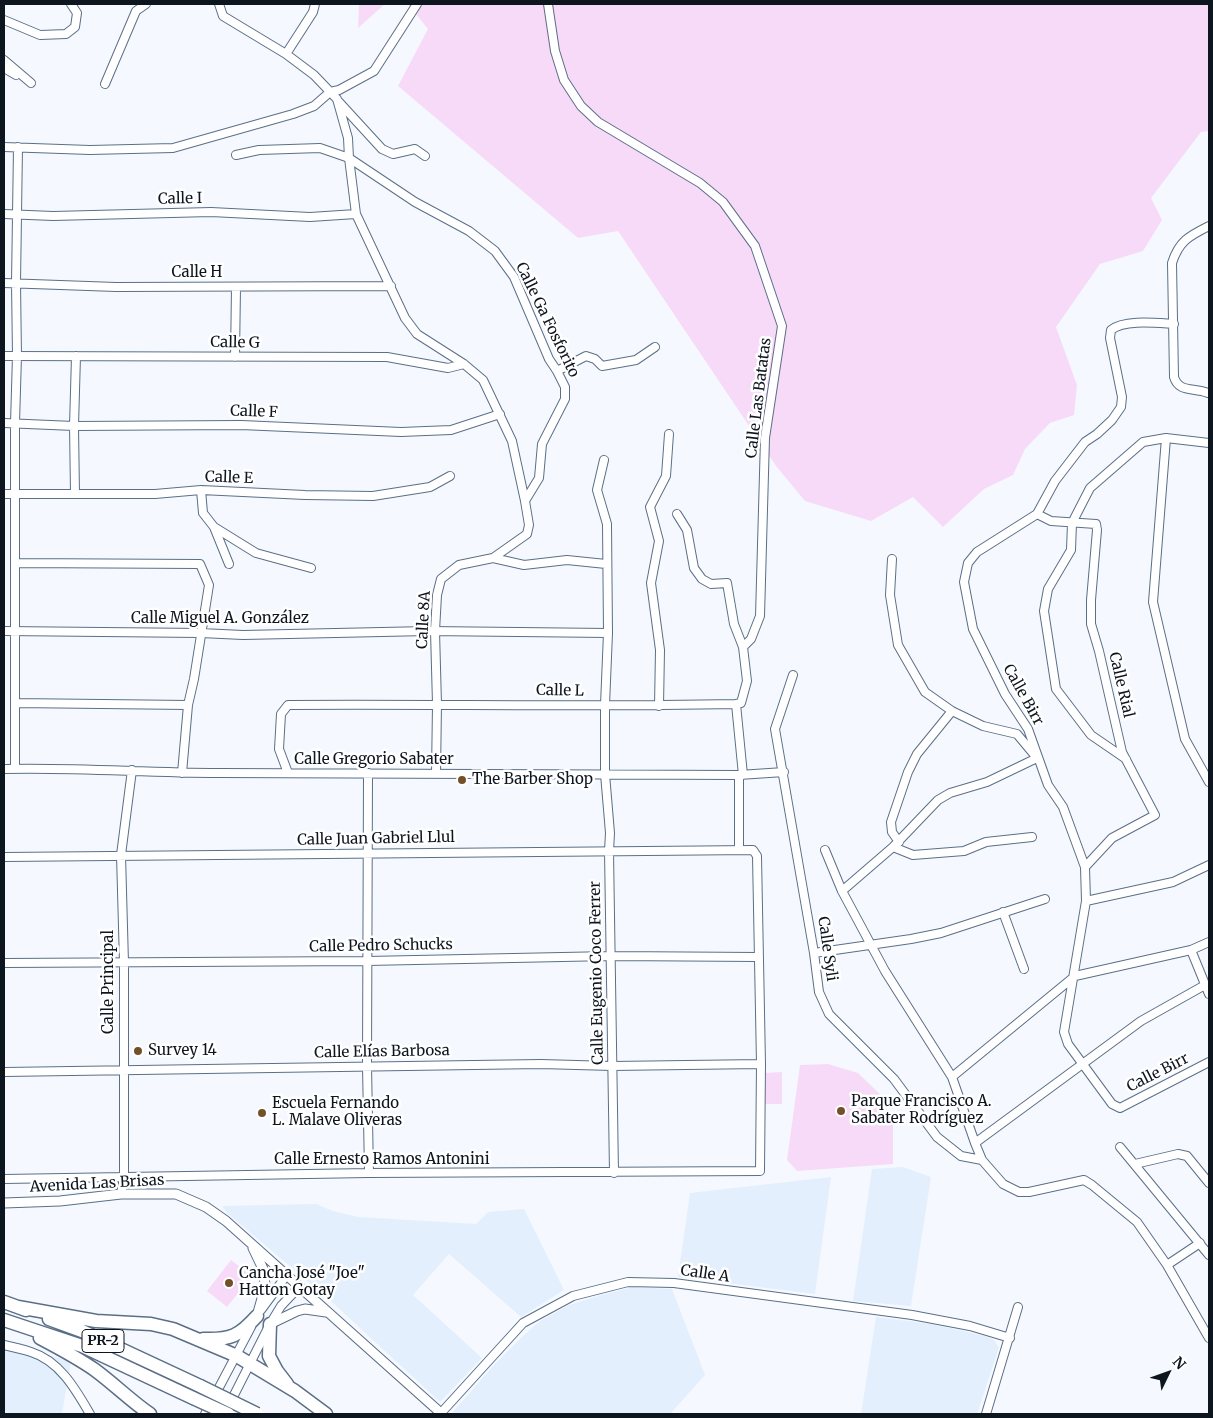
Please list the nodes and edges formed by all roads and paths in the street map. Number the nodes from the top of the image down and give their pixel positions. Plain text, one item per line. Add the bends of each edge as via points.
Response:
1 (71, 4) edge
2 (146, 4) edge
3 (219, 4) edge
4 (315, 4) edge
5 (417, 4) edge
6 (548, 4) edge
7 (4, 20) edge
8 (286, 54) junction
9 (4, 60) edge
10 (4, 68) edge
11 (105, 84) dead end
12 (330, 92) junction
13 (336, 99) junction
14 (4, 147) edge
15 (18, 147) junction
16 (236, 155) dead end
17 (424, 156) dead end
18 (348, 158) junction
19 (4, 214) edge
20 (356, 214) junction
21 (17, 215) junction
22 (1209, 226) edge
23 (4, 283) edge
24 (16, 283) junction
25 (391, 286) junction
26 (236, 287) junction
27 (1174, 324) junction
28 (655, 347) dead end
29 (4, 356) edge
30 (17, 356) junction
31 (76, 356) junction
32 (235, 357) junction
33 (464, 364) junction
34 (557, 371) junction
35 (1209, 394) edge
36 (500, 414) junction
37 (4, 423) edge
38 (15, 423) junction
39 (74, 426) junction
40 (669, 434) dead end
41 (1166, 438) junction
42 (1209, 443) edge
43 (604, 460) dead end
44 (450, 476) dead end
45 (201, 490) junction
46 (4, 494) edge
47 (16, 494) junction
48 (74, 494) junction
49 (525, 501) junction
50 (676, 514) dead end
51 (1037, 514) junction
52 (1072, 523) junction
53 (214, 527) junction
54 (493, 558) junction
55 (892, 559) dead end
56 (16, 563) junction
57 (229, 564) dead end
58 (606, 564) junction
59 (311, 568) dead end
60 (4, 631) edge
61 (14, 631) junction
62 (436, 631) junction
63 (201, 633) junction
64 (608, 633) junction
65 (743, 647) junction
66 (793, 675) dead end
67 (15, 703) junction
68 (437, 704) junction
69 (736, 704) junction
70 (188, 705) junction
71 (605, 705) junction
72 (659, 706) junction
73 (952, 711) junction
74 (1037, 758) junction
75 (1126, 759) junction
76 (4, 769) edge
77 (15, 769) junction
78 (132, 770) junction
79 (784, 772) junction
80 (182, 773) junction
81 (288, 773) junction
82 (368, 773) junction
83 (436, 774) junction
84 (605, 774) junction
85 (741, 775) junction
86 (1209, 782) edge
87 (1032, 837) dead end
88 (896, 844) junction
89 (739, 849) junction
90 (825, 850) dead end
91 (608, 851) junction
92 (367, 853) junction
93 (121, 856) junction
94 (4, 857) edge
95 (1209, 865) edge
96 (1085, 866) junction
97 (842, 891) junction
98 (1045, 899) dead end
99 (1086, 901) junction
100 (1003, 912) junction
101 (1209, 942) edge
102 (872, 945) junction
103 (1191, 950) junction
104 (814, 953) junction
105 (611, 956) junction
106 (758, 957) junction
107 (367, 960) junction
108 (4, 963) edge
109 (124, 963) junction
110 (1024, 969) dead end
111 (1075, 976) junction
112 (1205, 986) junction
113 (1209, 994) edge
114 (1209, 1062) edge
115 (1082, 1063) junction
116 (761, 1064) junction
117 (366, 1066) junction
118 (612, 1066) junction
119 (123, 1070) junction
120 (4, 1072) edge
121 (952, 1077) junction
122 (975, 1143) junction
123 (1120, 1147) dead end
124 (982, 1160) junction
125 (1135, 1164) junction
126 (614, 1172) junction
127 (369, 1173) junction
128 (124, 1178) junction
129 (4, 1179) edge
130 (1209, 1183) edge
131 (121, 1194) junction
132 (4, 1203) edge
133 (1200, 1243) junction
134 (251, 1244) junction
135 (1209, 1255) edge
136 (1167, 1265) junction
137 (286, 1276) junction
138 (299, 1287) junction
139 (4, 1302) edge
140 (18, 1307) junction
141 (1018, 1307) dead end
142 (326, 1312) junction
143 (257, 1316) junction
144 (7, 1321) edge
145 (270, 1324) junction
146 (197, 1338) junction
147 (1010, 1338) junction
148 (1209, 1338) edge
149 (4, 1345) edge
150 (236, 1356) junction
151 (249, 1364) junction
152 (289, 1388) junction
153 (90, 1414) edge
154 (150, 1414) edge
155 (205, 1414) edge
156 (226, 1414) edge
157 (256, 1414) edge
158 (326, 1414) edge
159 (441, 1414) edge
160 (986, 1414) edge

1 - 7 street via 77,13 75,27 66,34 40,35
2 - 11 street via 136,11
3 - 8 street via 223,16
4 - 8 street
5 - 12 street via 374,71
6 - 65 street, Calle Las Batatas via 555,51 564,80 581,106 598,122 700,183 723,202 755,246 782,326 765,438 760,616 751,639
8 - 12 street
9 - 10 street via 31,83
12 - 13 street
12 - 15 street via 314,106 292,114 172,148 90,150
13 - 17 street via 382,149 393,154 415,149
13 - 18 street via 348,138
14 - 15 street
15 - 21 street
16 - 18 street, Calle Ga Fosforito via 259,150 320,148
18 - 20 street
18 - 34 street, Calle Ga Fosforito via 415,202 469,231 495,251 514,277
19 - 21 street, Calle I
20 - 21 street, Calle I via 310,218 211,212
20 - 25 street
21 - 24 street
22 - 27 street via 1188,236 1176,250 1172,263
23 - 24 street, Calle H
24 - 26 street, Calle H
24 - 30 street
25 - 26 street, Calle H
25 - 33 street via 405,318 417,334
26 - 32 street
27 - 35 street via 1176,384 1180,388
27 - 51 street, Calle Birr via 1141,322 1116,326 1111,330 1121,407 1112,420 1085,442 1055,481
28 - 34 street via 636,360 602,366 596,359 586,356
29 - 30 street, Calle G
30 - 31 street, Calle G
30 - 38 street
31 - 32 street, Calle G
31 - 39 street
32 - 33 street, Calle G via 387,357 448,368
33 - 36 street via 483,380
34 - 49 street, Calle Ga Fosforito via 565,387 565,399 542,444 539,478
36 - 39 street, Calle F via 451,430 401,432 242,425
36 - 49 street via 512,440
37 - 38 street, Calle F
38 - 39 street, Calle F
38 - 47 street
39 - 48 street
40 - 72 street via 666,476 650,507 659,540 651,583 660,650
41 - 42 street
41 - 52 street via 1143,442 1096,482
41 - 86 street via 1153,602 1185,739
43 - 58 street, Calle Eugenio Coco Ferrer via 597,490 608,524
44 - 45 street, Calle E via 430,486 373,496
45 - 48 street, Calle E via 155,494
45 - 53 street via 203,513
46 - 47 street, Calle E
47 - 48 street, Calle E
47 - 56 street
49 - 54 street via 530,525 527,534
50 - 65 street via 687,530 694,568 702,579 711,584 727,583 734,624
51 - 52 street, Calle Rial via 1051,521
51 - 74 street, Calle Birr via 977,552 968,563 964,582 973,629 1005,694 1028,729
52 - 75 street, Calle Rial via 1096,524 1092,624
52 - 75 street via 1071,550 1048,589 1044,611 1056,689 1091,735
53 - 57 street
53 - 59 street via 256,553
54 - 58 street, Calle 8A via 524,565 567,560
54 - 62 street, Calle 8A via 459,565 441,579 437,594
55 - 73 street via 890,595 898,644 925,692
56 - 61 street
56 - 63 street via 200,564 209,585
58 - 64 street, Calle Eugenio Coco Ferrer
60 - 61 street, Calle Miguel A. González
61 - 63 street, Calle Miguel A. González
61 - 67 street
62 - 63 street, Calle Miguel A. González via 243,636
62 - 64 street, Calle Miguel A. González
62 - 68 street, Calle 8A
63 - 70 street
64 - 71 street, Calle Eugenio Coco Ferrer
65 - 69 street via 747,682 741,703
66 - 79 street, Calle Syli via 775,729
67 - 70 street
67 - 77 street
68 - 71 street, Calle L
68 - 81 street, Calle L via 288,705 281,714 279,749
68 - 83 street, Calle 8A
69 - 72 street, Calle L
69 - 85 street
70 - 80 street
71 - 72 street, Calle L
71 - 84 street, Calle Eugenio Coco Ferrer
73 - 74 street via 983,726 1017,734
73 - 88 street via 917,754 908,772 891,822
74 - 88 street via 987,782 938,800
74 - 96 street, Calle Birr via 1048,785 1063,807
75 - 96 street, Calle Rial via 1155,815 1112,838
76 - 77 street, Calle Gregorio Sabater
77 - 78 street, Calle Gregorio Sabater
78 - 80 street, Calle Gregorio Sabater
78 - 93 street, Calle Principal
79 - 85 street, Calle Gregorio Sabater
79 - 104 street, Calle Syli
80 - 81 street, Calle Gregorio Sabater
81 - 82 street, Calle Gregorio Sabater
82 - 83 street, Calle Gregorio Sabater
82 - 92 street
83 - 84 street, Calle Gregorio Sabater
84 - 85 street, Calle Gregorio Sabater
84 - 91 street, Calle Eugenio Coco Ferrer via 610,833
85 - 89 street
87 - 88 street via 986,842 964,851 913,855
88 - 97 street
89 - 91 street, Calle Juan Gabriel Llul
89 - 106 street, Calle Juan Gabriel Llul via 753,850 757,856
90 - 97 street
91 - 92 street, Calle Juan Gabriel Llul
91 - 105 street, Calle Eugenio Coco Ferrer
92 - 93 street, Calle Juan Gabriel Llul
92 - 107 street
93 - 94 street, Calle Juan Gabriel Llul
93 - 109 street, Calle Principal
95 - 99 street via 1174,882
96 - 99 street, Calle Birr
97 - 102 street
98 - 100 street
99 - 111 street, Calle Birr
100 - 102 street via 940,933
100 - 110 street
101 - 103 street
102 - 104 street
102 - 121 street
103 - 111 street
103 - 112 street
104 - 124 street, Calle Syli via 819,992 829,1014 894,1079 937,1138 961,1156
105 - 106 street, Calle Pedro Schucks
105 - 107 street, Calle Pedro Schucks
105 - 118 street, Calle Eugenio Coco Ferrer
106 - 116 street
107 - 109 street, Calle Pedro Schucks
107 - 117 street
108 - 109 street, Calle Pedro Schucks
109 - 119 street, Calle Principal
111 - 115 street, Calle Birr via 1064,1032 1068,1044
111 - 121 street
112 - 113 street
112 - 115 street via 1141,1021
114 - 115 street, Calle Birr via 1120,1108 1112,1104
115 - 122 street
116 - 118 street, Calle Elías Barbosa
116 - 126 street, Calle Ernesto Ramos Antonini via 760,1171
117 - 118 street, Calle Elías Barbosa
117 - 119 street, Calle Elías Barbosa
117 - 127 street
118 - 126 street, Calle Eugenio Coco Ferrer
119 - 120 street, Calle Elías Barbosa
119 - 128 street, Calle Principal
121 - 122 street
122 - 124 street
123 - 125 street
124 - 136 street via 1002,1184 1019,1192 1084,1180 1137,1222
125 - 130 street via 1178,1154 1186,1156
125 - 133 street
126 - 127 street, Calle Ernesto Ramos Antonini
127 - 128 street, Calle Ernesto Ramos Antonini
128 - 129 street, Calle Ernesto Ramos Antonini
128 - 131 street, Calle Principal
131 - 132 street, Avenida Las Brisas
131 - 134 street, Avenida Las Brisas via 176,1194 206,1207
133 - 135 street
133 - 136 street
134 - 137 street, Avenida Las Brisas
134 - 143 street via 264,1271 264,1288
136 - 148 street
137 - 138 street, Avenida Las Brisas
137 - 143 street
138 - 142 street, Avenida Las Brisas
138 - 145 street
139 - 140 highway, PR-2
140 - 146 highway via 96,1321 151,1324
140 - 157 highway, PR-2, bridge via 82,1331
141 - 147 street
142 - 145 street via 306,1309
142 - 159 street, Avenida Las Brisas
143 - 146 highway via 234,1337
143 - 150 street
144 - 154 highway via 71,1354
144 - 156 highway, PR-2, bridge via 82,1346
145 - 151 street
145 - 152 highway via 269,1356
146 - 150 highway
147 - 159 street, Calle A via 970,1326 912,1316 674,1283 628,1282 573,1296 522,1323
147 - 160 street
149 - 153 street via 33,1352 47,1360 69,1380
150 - 151 highway
150 - 155 street
151 - 152 highway
151 - 156 street
152 - 158 highway

